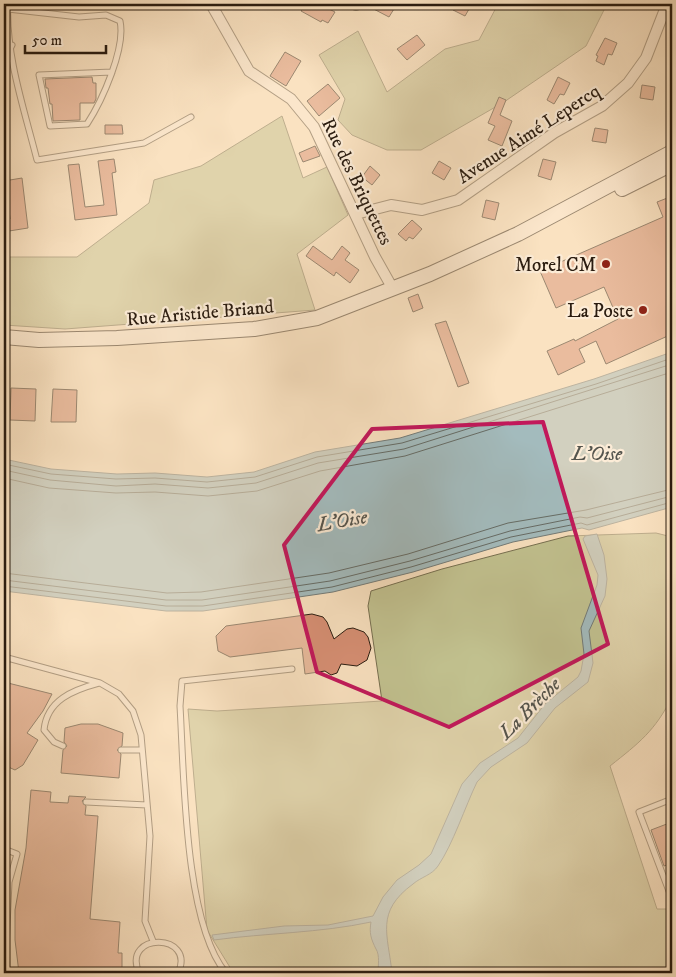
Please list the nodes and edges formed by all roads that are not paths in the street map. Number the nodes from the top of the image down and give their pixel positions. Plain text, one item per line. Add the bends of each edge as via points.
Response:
1 (211, 4) edge
2 (667, 4) edge
3 (8, 6) edge
4 (12, 44) junction
5 (4, 62) edge
6 (112, 72) junction
7 (191, 117) dead end
8 (672, 152) edge
9 (672, 164) edge
10 (356, 214) junction
11 (518, 234) junction
12 (393, 289) junction
13 (4, 337) edge
14 (4, 657) edge
15 (292, 669) dead end
16 (100, 683) junction
17 (63, 746) dead end
18 (121, 750) dead end
19 (142, 750) junction
20 (672, 799) edge
21 (86, 802) dead end
22 (147, 805) junction
23 (4, 848) edge
24 (672, 899) edge
25 (153, 941) junction
26 (4, 950) edge
27 (139, 973) edge
28 (178, 973) edge
29 (226, 973) edge

1 - 10 street, Rue des Briquettes via 249,71 291,99 314,127
2 - 10 street, Avenue Aimé Lepercq via 646,58 628,83 602,106 554,133 458,200 422,210 391,205
3 - 4 lane
3 - 6 lane via 85,18 106,16 120,21 120,39
4 - 5 lane
4 - 7 lane via 37,160 144,143
6 - 6 lane via 39,75 50,126 87,124 101,102
8 - 11 main road
9 - 11 main road
10 - 12 street, Rue des Briquettes
11 - 12 main road, Rue Aristide Briand
12 - 13 main road, Rue Aristide Briand via 317,318 254,329 117,338 39,340
14 - 16 lane
15 - 29 lane via 182,681 180,706 194,884 208,942
16 - 17 lane via 74,689 45,718 44,730 54,742
16 - 19 lane via 119,694 133,712
18 - 19 lane
19 - 22 lane
20 - 24 lane via 639,812
21 - 22 lane
22 - 25 lane via 150,836 145,921
23 - 26 lane via 17,854 9,882
25 - 27 lane via 138,954
25 - 28 lane via 175,948 181,961

